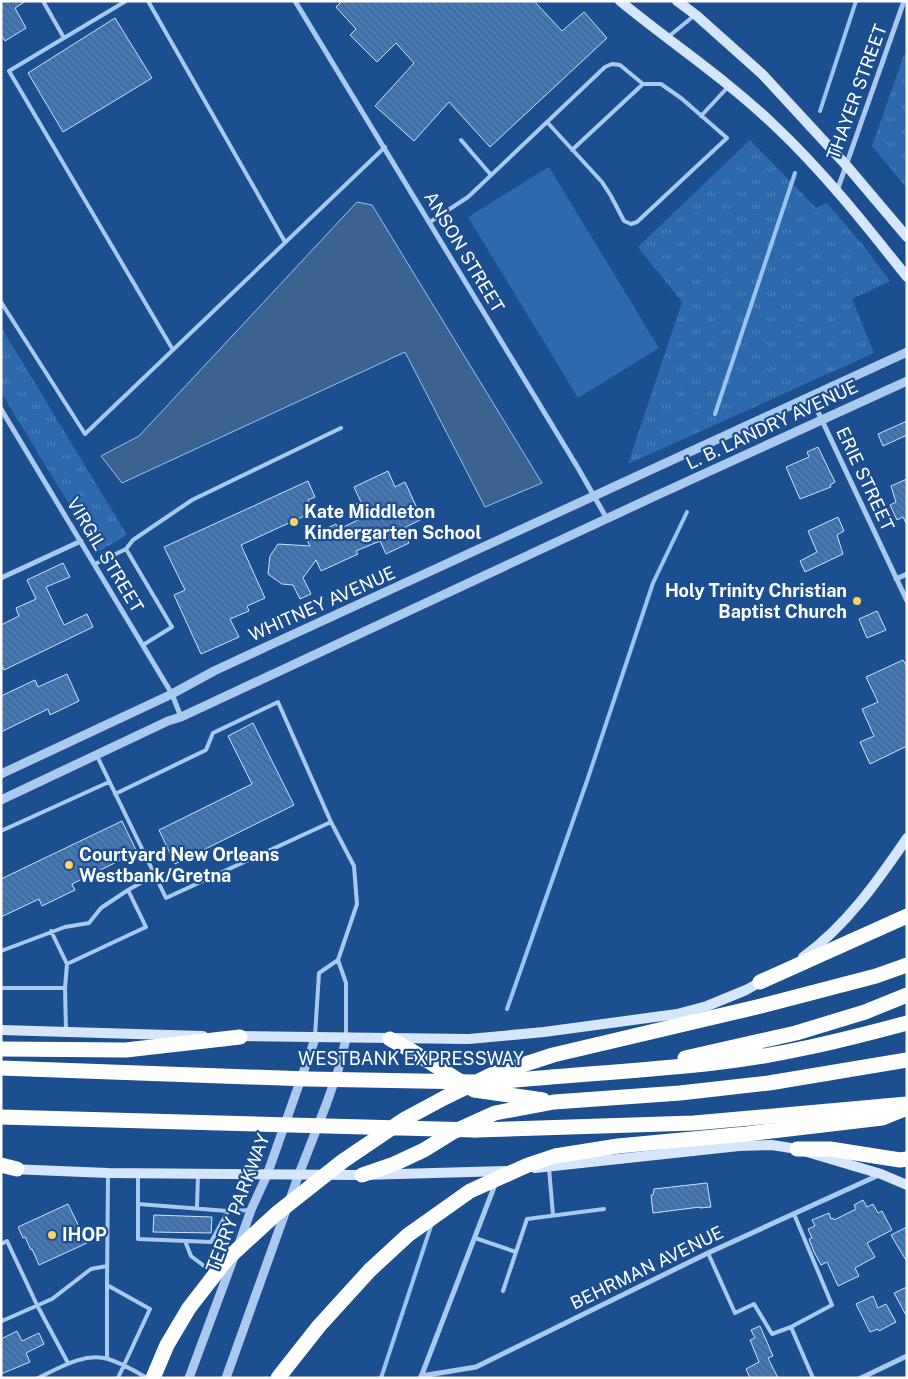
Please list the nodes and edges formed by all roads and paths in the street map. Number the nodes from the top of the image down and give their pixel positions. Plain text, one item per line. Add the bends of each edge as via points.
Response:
1 (43, 1) edge
2 (126, 1) edge
3 (148, 1) edge
4 (295, 1) edge
5 (620, 1) edge
6 (677, 1) edge
7 (904, 1) edge
8 (696, 15) junction
9 (668, 37) junction
10 (64, 38) junction
11 (643, 84) junction
12 (729, 86) junction
13 (701, 116) junction
14 (547, 122) junction
15 (461, 140) dead end
16 (385, 147) junction
17 (572, 150) junction
18 (846, 165) junction
19 (491, 176) junction
20 (837, 191) junction
21 (430, 222) junction
22 (907, 237) edge
23 (285, 242) junction
24 (907, 277) edge
25 (1, 302) edge
26 (173, 350) junction
27 (907, 352) edge
28 (907, 381) edge
29 (811, 397) junction
30 (1, 410) edge
31 (823, 420) junction
32 (341, 428) dead end
33 (658, 467) joint
34 (595, 496) junction
35 (607, 519) junction
36 (81, 541) junction
37 (126, 549) junction
38 (95, 564) junction
39 (907, 574) edge
40 (1, 578) edge
41 (896, 579) junction
42 (907, 601) edge
43 (143, 645) junction
44 (172, 694) junction
45 (181, 717) junction
46 (97, 755) junction
47 (1, 774) edge
48 (110, 782) junction
49 (115, 794) junction
50 (1, 800) edge
51 (331, 822) junction
52 (1, 831) edge
53 (907, 838) edge
54 (155, 875) junction
55 (128, 890) junction
56 (907, 916) edge
57 (51, 932) junction
58 (1, 951) edge
59 (338, 960) junction
60 (67, 964) junction
61 (907, 965) edge
62 (760, 982) junction
63 (1, 988) edge
64 (65, 988) junction
65 (907, 995) edge
66 (907, 1023) edge
67 (1, 1030) edge
68 (66, 1032) junction
69 (240, 1037) junction
70 (315, 1038) junction
71 (346, 1039) junction
72 (390, 1039) junction
73 (1, 1049) edge
74 (907, 1060) edge
75 (1, 1068) edge
76 (628, 1071) junction
77 (554, 1102) junction
78 (907, 1104) edge
79 (907, 1108) edge
80 (1, 1117) edge
81 (797, 1150) junction
82 (907, 1159) edge
83 (1, 1165) edge
84 (549, 1166) junction
85 (17, 1169) junction
86 (1, 1170) edge
87 (500, 1172) junction
88 (108, 1173) junction
89 (138, 1173) junction
90 (198, 1174) junction
91 (299, 1174) junction
92 (881, 1174) junction
93 (267, 1175) junction
94 (362, 1176) junction
95 (907, 1185) edge
96 (138, 1204) junction
97 (197, 1207) junction
98 (604, 1209) dead end
99 (228, 1210) junction
100 (251, 1210) junction
101 (794, 1214) junction
102 (553, 1215) junction
103 (475, 1238) junction
104 (185, 1241) junction
105 (1, 1244) edge
106 (516, 1252) junction
107 (708, 1253) junction
108 (107, 1266) junction
109 (225, 1281) junction
110 (107, 1285) junction
111 (503, 1291) dead end
112 (37, 1305) junction
113 (1, 1319) edge
114 (791, 1327) junction
115 (907, 1356) edge
116 (107, 1358) junction
117 (68, 1363) junction
118 (124, 1366) junction
119 (421, 1377) edge
120 (38, 1378) edge
121 (118, 1378) edge
122 (148, 1378) edge
123 (153, 1378) edge
124 (189, 1378) edge
125 (226, 1378) edge
126 (278, 1378) edge
127 (813, 1378) edge
128 (861, 1378) edge

1 - 10 lane
2 - 10 lane
3 - 23 lane
4 - 16 street, ANSON STREET
5 - 9 main road
6 - 8 main road
7 - 18 street, THAYER STREET
8 - 9 lane
8 - 18 main road via 762,74
9 - 12 main road
10 - 26 lane via 9,72
11 - 13 lane via 661,84
11 - 14 lane via 620,65 612,64
11 - 17 lane
12 - 13 lane
12 - 20 main road via 774,124
13 - 17 lane via 727,138 637,222 631,224 624,221 602,182
14 - 17 lane
14 - 19 lane
15 - 19 lane
16 - 21 street, ANSON STREET
16 - 23 lane
18 - 20 street, THAYER STREET
18 - 22 main road
19 - 21 lane via 468,197
20 - 24 main road
21 - 34 street, ANSON STREET
23 - 26 lane
25 - 26 lane via 85,434
27 - 29 street, L. B. LANDRY AVENUE
28 - 31 street, L. B. LANDRY AVENUE
29 - 31 street, ERIE STREET
29 - 33 street, L. B. LANDRY AVENUE
30 - 36 street, VIRGIL STREET
31 - 35 street, L. B. LANDRY AVENUE
31 - 41 street, ERIE STREET
32 - 37 lane via 192,500 133,540
33 - 34 street, WHITNEY AVENUE
34 - 35 street, ANSON STREET
34 - 44 street, WHITNEY AVENUE
35 - 45 street
36 - 38 street, VIRGIL STREET
36 - 40 street
37 - 38 lane
37 - 43 lane via 172,627
38 - 43 street, VIRGIL STREET
39 - 41 street
41 - 42 street, ERIE STREET
43 - 44 street, VIRGIL STREET
44 - 45 street, VIRGIL STREET
44 - 47 street, WHITNEY AVENUE
45 - 46 street
46 - 48 lane
46 - 50 street
48 - 49 lane
48 - 52 lane
49 - 51 lane via 206,750 214,733 278,702
49 - 54 lane
51 - 54 lane via 166,898
51 - 59 lane via 354,866 357,904
53 - 62 main road, WESTBANK EXPRESSWAY via 842,924 796,962
54 - 55 lane
55 - 57 lane via 101,908 90,923
55 - 60 lane via 146,926
56 - 62 highway
57 - 58 lane
57 - 60 lane
59 - 70 lane via 319,973
59 - 71 lane via 346,982
60 - 64 lane
61 - 123 highway, bridge via 761,1006 553,1055 491,1075 444,1098 343,1161 276,1214 227,1260 189,1308 167,1345
62 - 72 main road, WESTBANK EXPRESSWAY via 707,1006 677,1014 469,1039
63 - 64 lane
64 - 68 lane
65 - 76 highway via 796,1033
66 - 76 highway, WESTBANK EXPRESSWAY via 772,1054
67 - 68 main road, WESTBANK EXPRESSWAY
68 - 69 main road, WESTBANK EXPRESSWAY
69 - 70 main road, WESTBANK EXPRESSWAY
69 - 73 highway via 126,1050
70 - 71 main road, WESTBANK EXPRESSWAY
70 - 93 street, TERRY PARKWAY
71 - 72 main road, WESTBANK EXPRESSWAY
71 - 91 street via 338,1071
72 - 77 highway via 474,1090
74 - 77 highway via 769,1083
75 - 76 highway, WESTBANK EXPRESSWAY, bridge via 495,1082
77 - 94 highway via 495,1113 453,1132 424,1150
78 - 80 highway, bridge via 694,1123 476,1130
79 - 126 highway, bridge via 882,1118 756,1134 618,1146 570,1153 528,1165 470,1191 408,1235 370,1270 319,1326
81 - 82 highway via 830,1149
81 - 84 main road via 772,1145 739,1146
81 - 92 main road
83 - 85 highway
84 - 87 main road
84 - 102 lane
85 - 86 main road
85 - 88 main road
87 - 94 main road
87 - 103 street
88 - 89 main road
88 - 108 lane
89 - 90 main road
89 - 96 lane
90 - 93 main road
90 - 97 lane
91 - 93 main road
91 - 94 main road
91 - 125 street
92 - 95 main road
92 - 101 street, BEHRMAN AVENUE
93 - 100 street, TERRY PARKWAY
96 - 97 lane
96 - 104 lane via 138,1239
97 - 99 lane
98 - 102 lane
99 - 100 lane
99 - 104 lane via 211,1242
100 - 109 street, TERRY PARKWAY
101 - 107 street, BEHRMAN AVENUE
101 - 114 lane via 832,1305
102 - 106 lane via 527,1219
103 - 106 lane
103 - 119 street
104 - 109 lane via 191,1256
105 - 112 lane via 7,1241
106 - 111 lane
107 - 114 lane via 734,1313 754,1304 772,1334
107 - 119 street, BEHRMAN AVENUE via 476,1367
108 - 110 lane
108 - 112 lane via 91,1270 52,1299
109 - 124 street, TERRY PARKWAY
110 - 116 lane
110 - 118 lane via 150,1309
112 - 113 lane
112 - 117 lane
114 - 127 lane
115 - 128 street
116 - 117 lane
116 - 118 lane
117 - 120 lane
118 - 121 lane
118 - 122 lane

